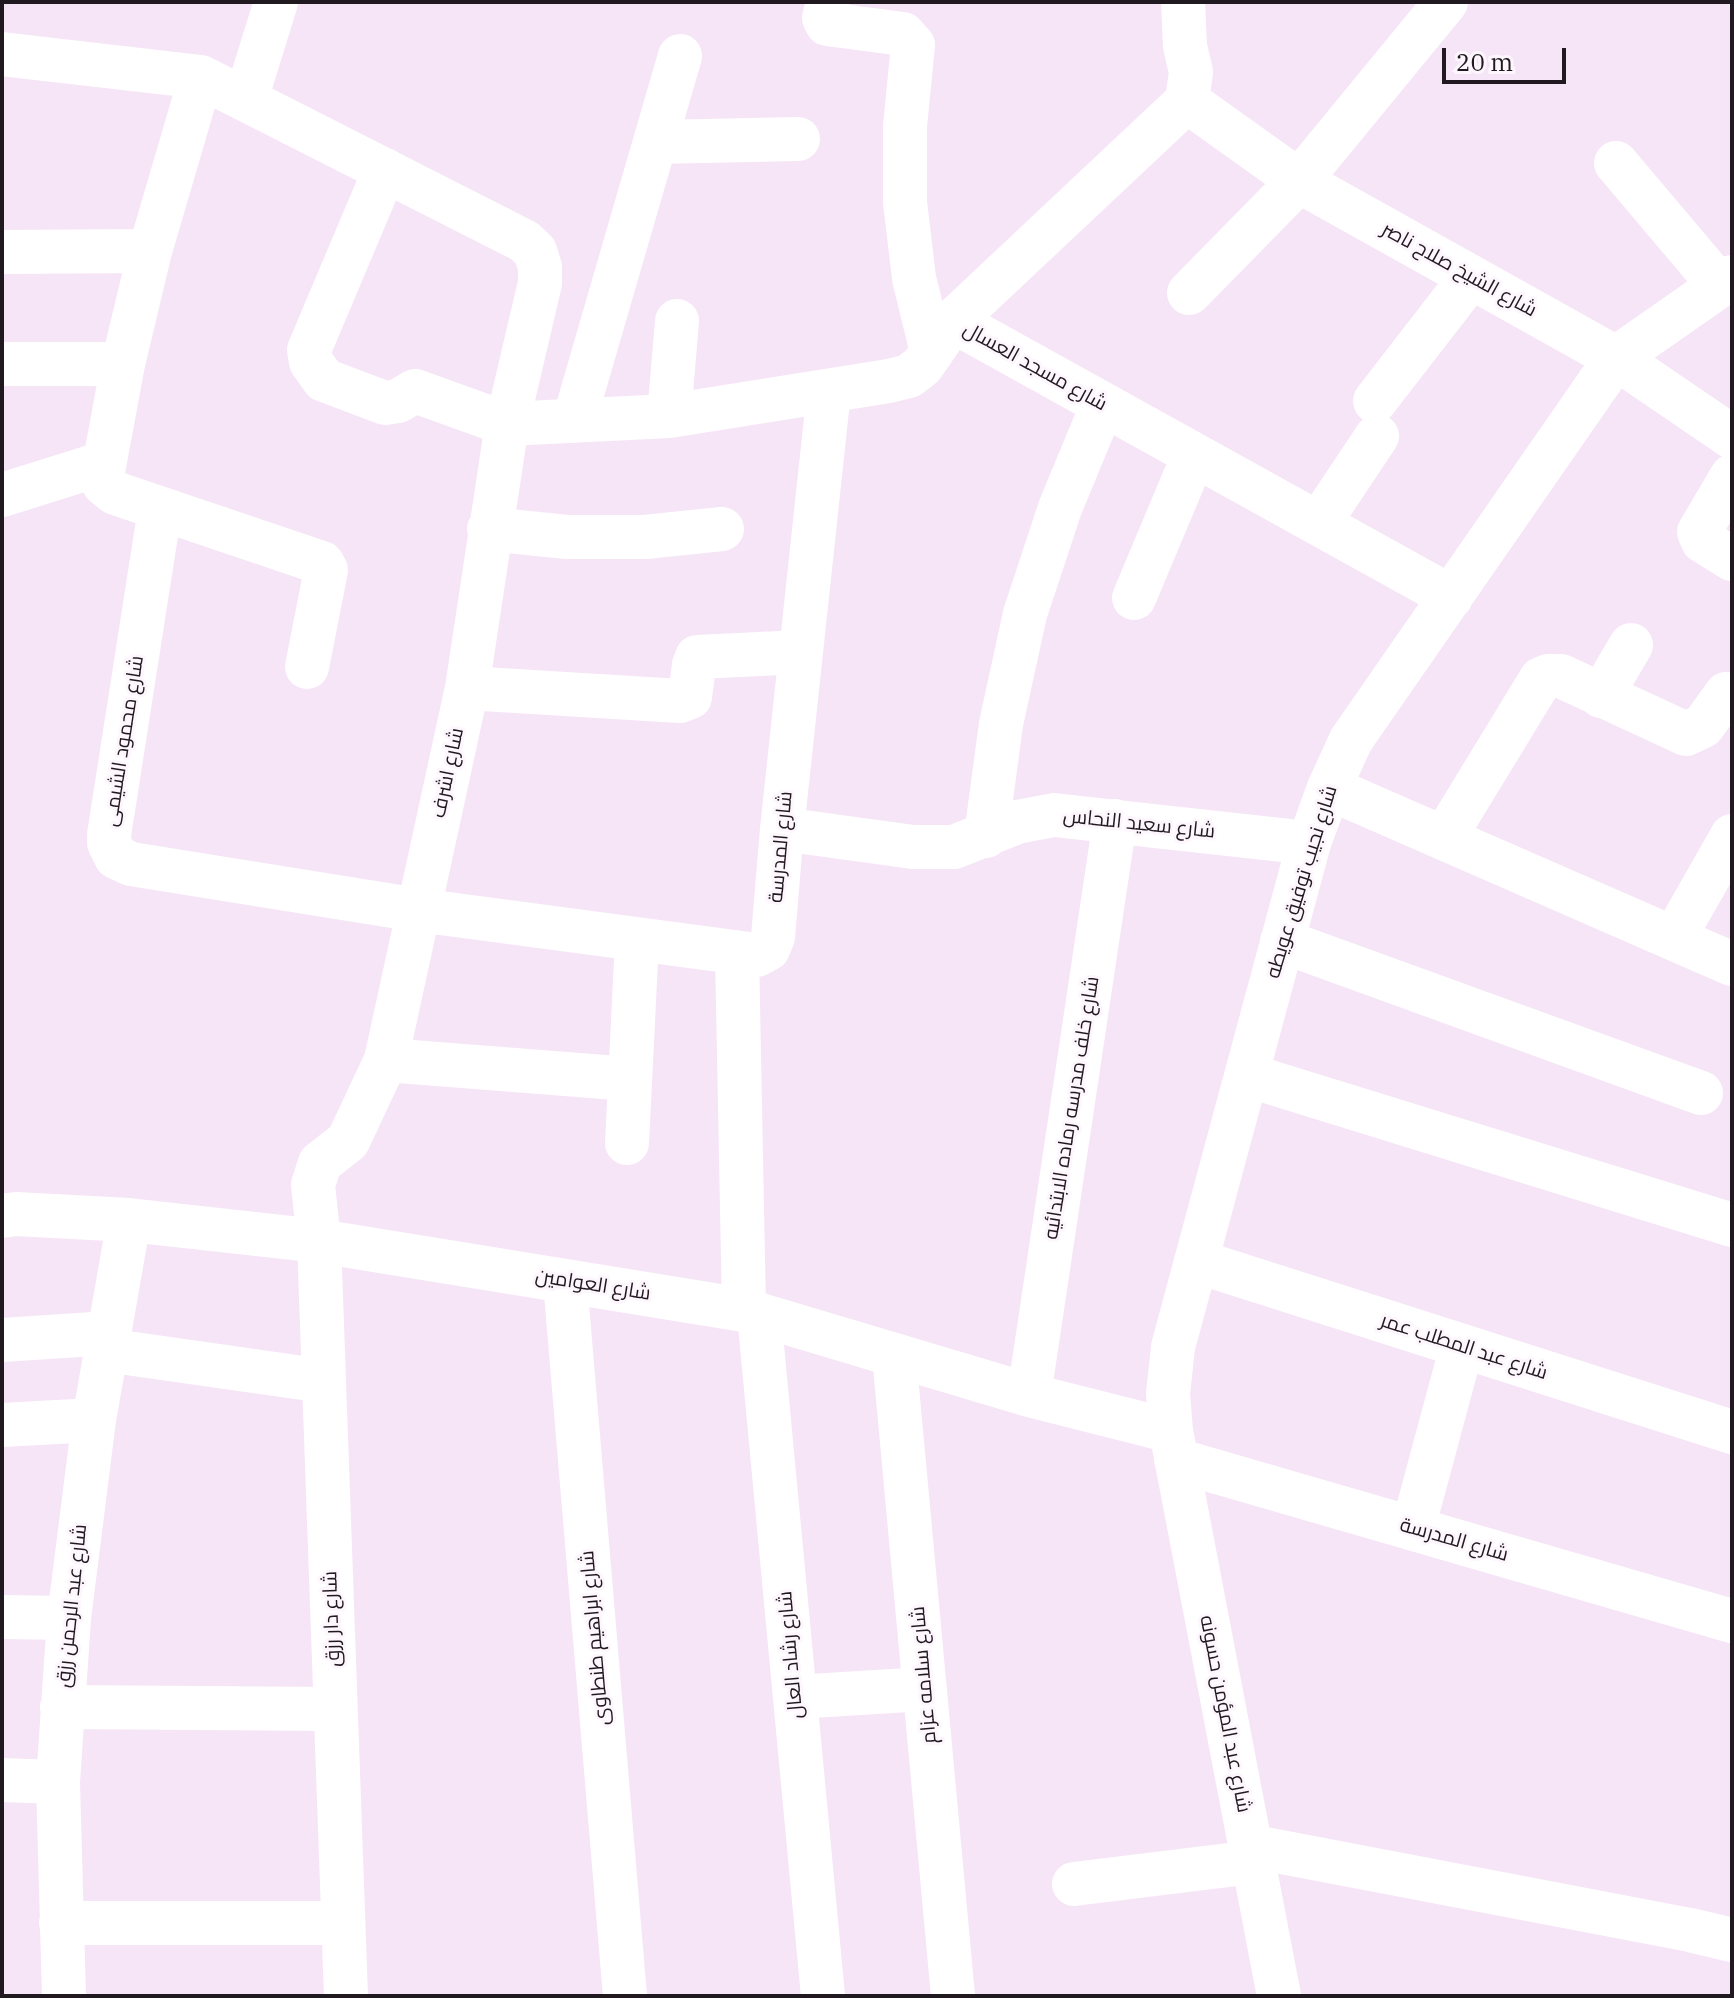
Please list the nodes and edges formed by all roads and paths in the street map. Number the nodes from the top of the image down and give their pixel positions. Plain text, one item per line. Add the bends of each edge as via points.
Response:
1 (276, 2) edge
2 (828, 2) edge
3 (1183, 2) edge
4 (1446, 2) edge
5 (2, 54) edge
6 (680, 56) dead end
7 (201, 77) junction
8 (246, 99) junction
9 (1187, 101) junction
10 (798, 139) dead end
11 (656, 142) junction
12 (1616, 163) dead end
13 (385, 170) junction
14 (1299, 181) junction
15 (150, 251) junction
16 (2, 252) edge
17 (1471, 277) junction
18 (1726, 281) edge
19 (1189, 293) dead end
20 (677, 321) dead end
21 (943, 336) junction
22 (1616, 358) junction
23 (2, 364) edge
24 (123, 364) junction
25 (829, 391) junction
26 (1103, 404) junction
27 (669, 416) junction
28 (574, 421) junction
29 (507, 424) junction
30 (1732, 437) edge
31 (1194, 455) junction
32 (104, 463) junction
33 (1732, 476) edge
34 (2, 495) edge
35 (160, 509) junction
36 (1319, 523) junction
37 (489, 529) junction
38 (722, 529) dead end
39 (1732, 559) edge
40 (1451, 597) junction
41 (1134, 598) dead end
42 (1631, 645) dead end
43 (801, 652) junction
44 (307, 667) dead end
45 (467, 688) junction
46 (1726, 694) dead end
47 (1601, 696) junction
48 (1329, 788) junction
49 (1115, 821) junction
50 (782, 829) junction
51 (986, 836) junction
52 (1732, 836) edge
53 (1444, 838) junction
54 (1309, 843) junction
55 (418, 910) junction
56 (1674, 938) junction
57 (637, 940) junction
58 (1282, 941) junction
59 (737, 953) junction
60 (1732, 964) edge
61 (386, 1060) junction
62 (1247, 1075) junction
63 (630, 1079) junction
64 (1701, 1093) dead end
65 (627, 1143) dead end
66 (2, 1216) edge
67 (129, 1220) junction
68 (1732, 1225) edge
69 (319, 1241) junction
70 (1196, 1261) junction
71 (565, 1281) junction
72 (751, 1312) junction
73 (2, 1340) edge
74 (107, 1342) junction
75 (1462, 1346) junction
76 (894, 1355) junction
77 (324, 1381) junction
78 (1029, 1395) junction
79 (94, 1420) junction
80 (2, 1425) edge
81 (1732, 1432) edge
82 (1174, 1446) junction
83 (1413, 1528) junction
84 (2, 1617) edge
85 (69, 1618) junction
86 (1732, 1621) edge
87 (925, 1689) junction
88 (795, 1697) junction
89 (62, 1707) junction
90 (335, 1709) junction
91 (2, 1780) edge
92 (58, 1782) junction
93 (1252, 1854) junction
94 (1074, 1884) dead end
95 (61, 1923) junction
96 (343, 1923) junction
97 (1732, 1940) edge
98 (64, 1996) edge
99 (346, 1996) edge
100 (625, 1996) edge
101 (823, 1996) edge
102 (953, 1996) edge
103 (1279, 1996) edge

1 - 8 street
2 - 21 street via 827,24 903,34 913,45 905,202 914,278
3 - 9 street via 1191,72
4 - 14 street
5 - 7 street
6 - 11 street
7 - 8 street
7 - 15 street
8 - 13 street
9 - 14 street, شارع الشيخ صلاح ناصر
9 - 21 street
10 - 11 street
11 - 28 street
12 - 18 street
13 - 29 street, شارع اشرف via 535,251 540,283
13 - 29 street via 309,350 311,362 324,380 385,403 415,391
14 - 17 street, شارع الشيخ صلاح ناصر
14 - 19 street
15 - 16 street
15 - 24 street
17 - 22 street, شارع الشيخ صلاح ناصر
17 - 36 street via 1376,418
18 - 22 street
20 - 27 street
21 - 25 street, شارع مسجد العسال via 909,376
21 - 26 street, شارع مسجد العسال
22 - 30 street, شارع الشيخ صلاح ناصر
22 - 40 street, شارع نجيب توفيق عويطه
23 - 24 street
24 - 32 street
25 - 27 street, شارع مسجد العسال
25 - 43 street, شارع المدرسة
26 - 31 street, شارع مسجد العسال
26 - 51 street via 1060,508 1025,614 1001,724
27 - 28 street, شارع مسجد العسال
28 - 29 street, شارع مسجد العسال
29 - 37 street, شارع اشرف
31 - 36 street, شارع مسجد العسال
31 - 41 street
32 - 34 street
32 - 35 street via 102,477 109,490
33 - 39 street via 1699,532 1706,544
35 - 44 street via 322,563 326,570
35 - 55 street, شارع محمود الشيمى via 109,835 111,851 131,864
36 - 40 street, شارع مسجد العسال
37 - 38 street via 567,537 645,537
37 - 45 street, شارع اشرف
40 - 48 street, شارع نجيب توفيق عويطه via 1351,740
42 - 47 street
43 - 45 street via 697,657 690,697 680,701
43 - 50 street, شارع المدرسة
45 - 55 street, شارع اشرف
46 - 47 street via 1703,726 1686,734
47 - 53 street via 1561,676 1541,679
48 - 53 street
48 - 54 street, شارع نجيب توفيق عويطه
49 - 51 street, شارع سعيد النحاس via 1054,815 1017,822
49 - 54 street, شارع سعيد النحاس
49 - 78 street, شارع خلف مدرسه رماده الابتدائيه
50 - 51 street, شارع سعيد النحاس via 913,847 954,847
50 - 59 street, شارع المدرسة via 771,943 757,955
52 - 56 street
53 - 56 street
54 - 58 street, شارع نجيب توفيق عويطه
55 - 57 street, شارع المدرسة
55 - 61 street, شارع اشرف
56 - 60 street
57 - 59 street, شارع المدرسة
57 - 63 street
58 - 62 street, شارع نجيب توفيق عويطه
58 - 64 street
59 - 72 street, شارع رشاد العال
61 - 63 street
61 - 69 street, شارع اشرف via 348,1141 320,1163 315,1174
62 - 68 street
62 - 70 street, شارع نجيب توفيق عويطه
63 - 65 street
66 - 67 street, شارع العوامين
67 - 69 street, شارع العوامين
67 - 74 street, شارع عبد الرحمن رزق
69 - 71 street, شارع العوامين
69 - 77 street, شارع دار رزق
70 - 75 street, شارع عبد المطلب عمر
70 - 82 street, شارع نجيب توفيق عويطه via 1173,1347 1168,1394
71 - 72 street, شارع العوامين
71 - 100 street, شارع ابراهيم طنطاوى
72 - 76 street, شارع العوامين
72 - 88 street, شارع رشاد العال
73 - 74 street
74 - 77 street
74 - 79 street, شارع عبد الرحمن رزق
75 - 81 street, شارع عبد المطلب عمر
75 - 83 street
76 - 78 street, شارع العوامين
76 - 87 street, شارع سلامه عزام
77 - 90 street, شارع دار رزق
78 - 82 street, شارع العوامين
79 - 80 street
79 - 85 street, شارع عبد الرحمن رزق
82 - 83 street, شارع المدرسة
82 - 93 street, شارع عبد المؤمن حسونه
83 - 86 street, شارع المدرسة
84 - 85 street
85 - 89 street, شارع عبد الرحمن رزق
87 - 88 street
87 - 102 street, شارع سلامه عزام
88 - 101 street, شارع رشاد العال
89 - 90 street
89 - 92 street, شارع عبد الرحمن رزق
90 - 96 street, شارع دار رزق
91 - 92 street
92 - 95 street, شارع عبد الرحمن رزق
93 - 94 street
93 - 97 street
93 - 103 street, شارع عبد المؤمن حسونه
95 - 96 street
95 - 98 street, شارع عبد الرحمن رزق
96 - 99 street, شارع دار رزق

